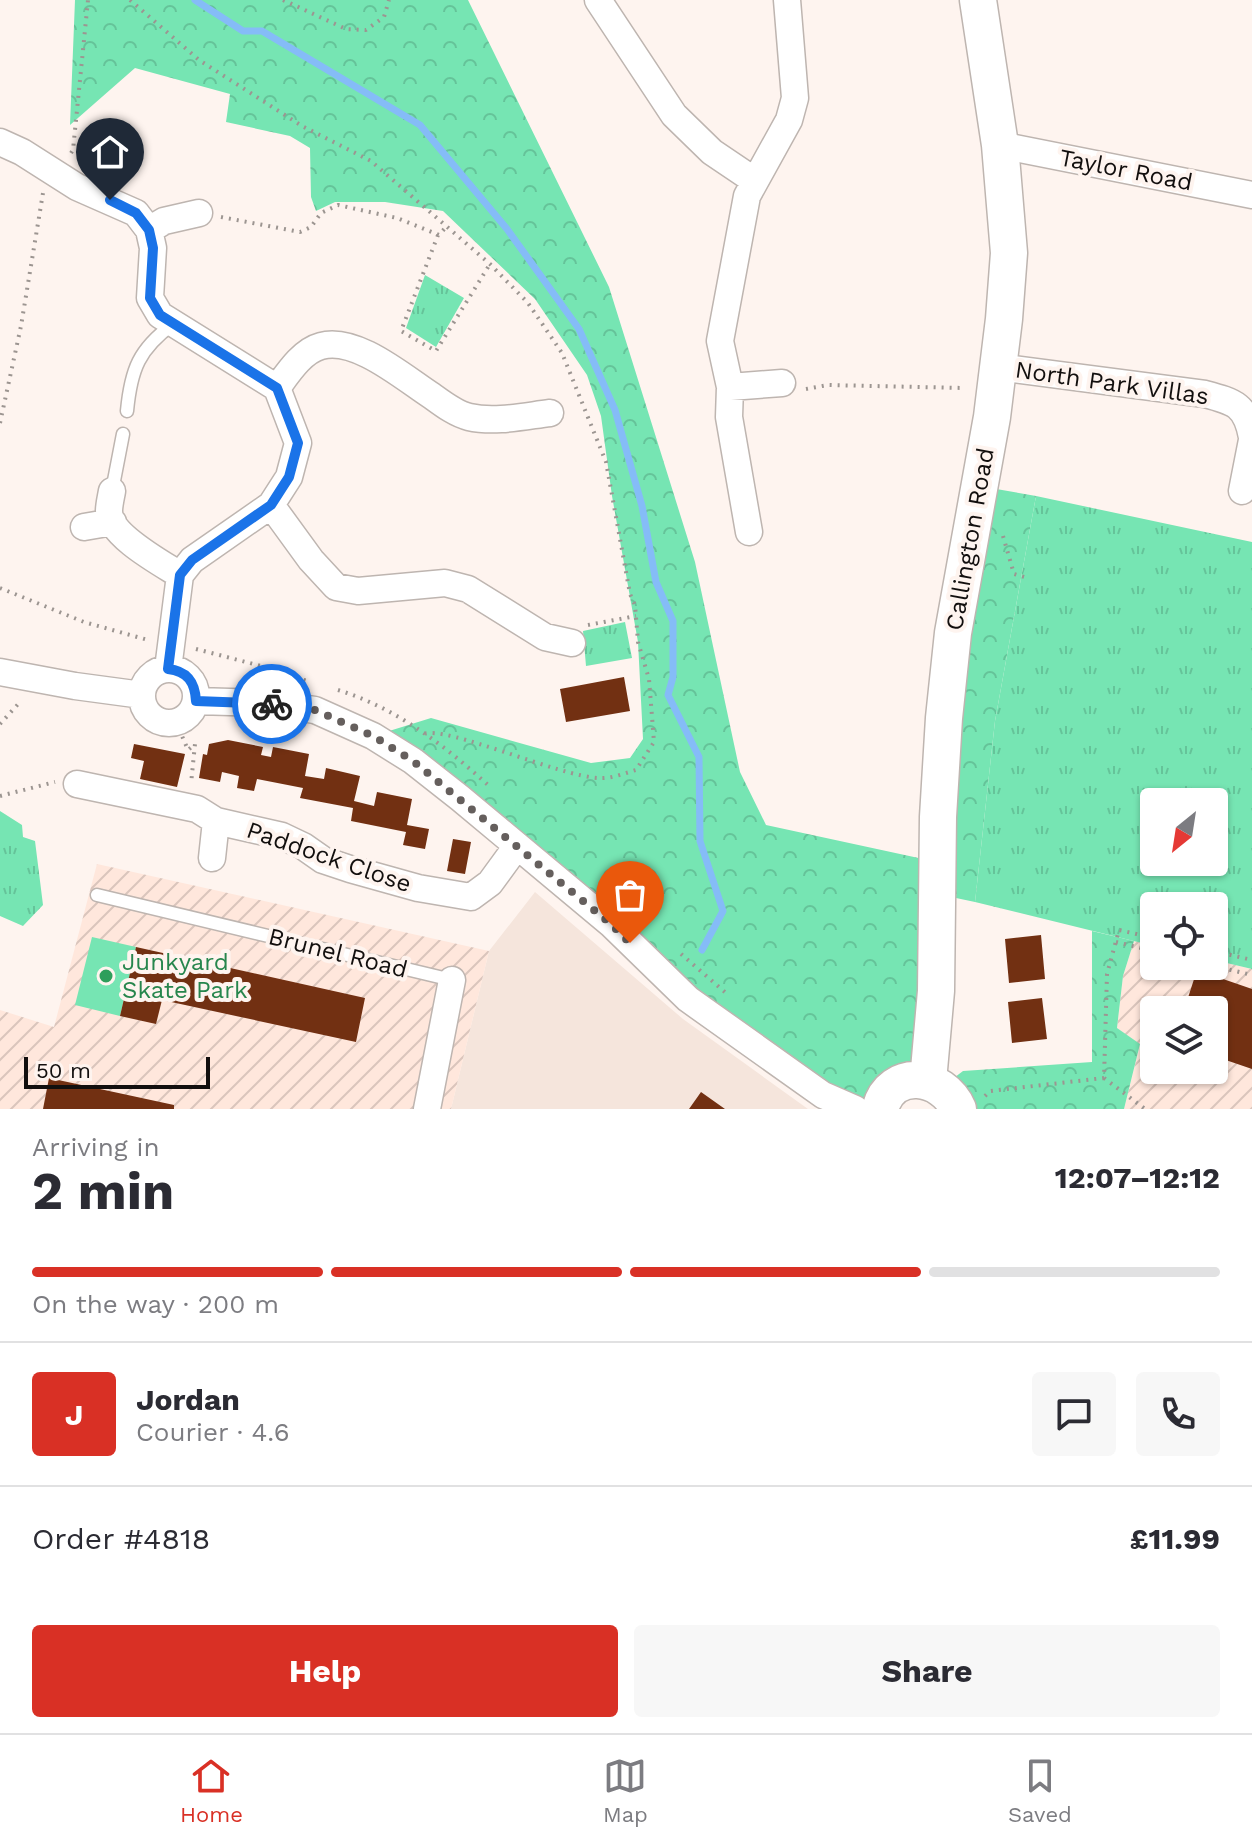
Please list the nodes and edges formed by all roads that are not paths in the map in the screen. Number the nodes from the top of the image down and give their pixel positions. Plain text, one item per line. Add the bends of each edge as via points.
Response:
1 (598, 0) edge
2 (787, 0) edge
3 (978, 0) edge
4 (0, 142) edge
5 (1000, 145) junction
6 (755, 181) junction
7 (1252, 195) edge
8 (199, 213) road end
9 (149, 230) junction
10 (173, 324) junction
11 (996, 378) junction
12 (782, 383) road end
13 (730, 387) junction
14 (277, 388) junction
15 (127, 411) dead end
16 (550, 413) dead end
17 (123, 434) dead end
18 (1252, 438) edge
19 (112, 491) joint
20 (1242, 491) dead end
21 (271, 505) junction
22 (113, 522) junction
23 (84, 527) dead end
24 (749, 532) dead end
25 (180, 575) junction
26 (572, 643) road end
27 (169, 656) junction
28 (0, 672) edge
29 (142, 695) junction
30 (196, 701) junction
31 (77, 784) road end
32 (216, 821) junction
33 (517, 846) junction
34 (212, 858) dead end
35 (97, 895) dead end
36 (452, 980) joint
37 (928, 1081) junction
38 (970, 1105) edge
39 (427, 1109) edge
40 (855, 1109) edge
41 (880, 1109) edge

1 - 6 street via 674,115 712,152
2 - 6 street via 795,98 789,120
3 - 5 main road, Callington Road
4 - 9 street via 136,213
5 - 7 street, Taylor Road
5 - 11 main road, Callington Road via 1009,253
6 - 13 street via 747,196 720,341
8 - 9 street
9 - 10 street via 150,298
10 - 14 street
10 - 15 lane via 144,351 130,383
11 - 18 street, North Park Villas via 1205,394 1235,402 1248,419
11 - 37 main road, Callington Road via 944,718 936,991
12 - 13 street
13 - 24 street via 729,417
14 - 16 street via 299,360 320,346 345,345 468,417
14 - 21 street via 298,443 289,477
17 - 19 lane
18 - 20 street, North Park Villas
19 - 22 street via 108,513
21 - 25 street via 192,560
21 - 26 street via 336,587 358,591 445,583 468,589 545,637
22 - 23 street
22 - 25 street via 133,544
25 - 27 street
27 - 29 street via 150,676
27 - 30 street via 192,681
28 - 29 street
29 - 30 street via 149,714 165,723 191,713
30 - 33 street via 315,710 373,736 413,761
31 - 32 street, Paddock Close via 197,809
32 - 33 street, Paddock Close via 282,836 350,869 471,897 490,883
32 - 34 street
33 - 40 street via 611,924 688,999 823,1095
35 - 36 lane, Brunel Road
36 - 39 street, Brunel Road
37 - 38 main road
37 - 41 main road via 910,1080 892,1089

